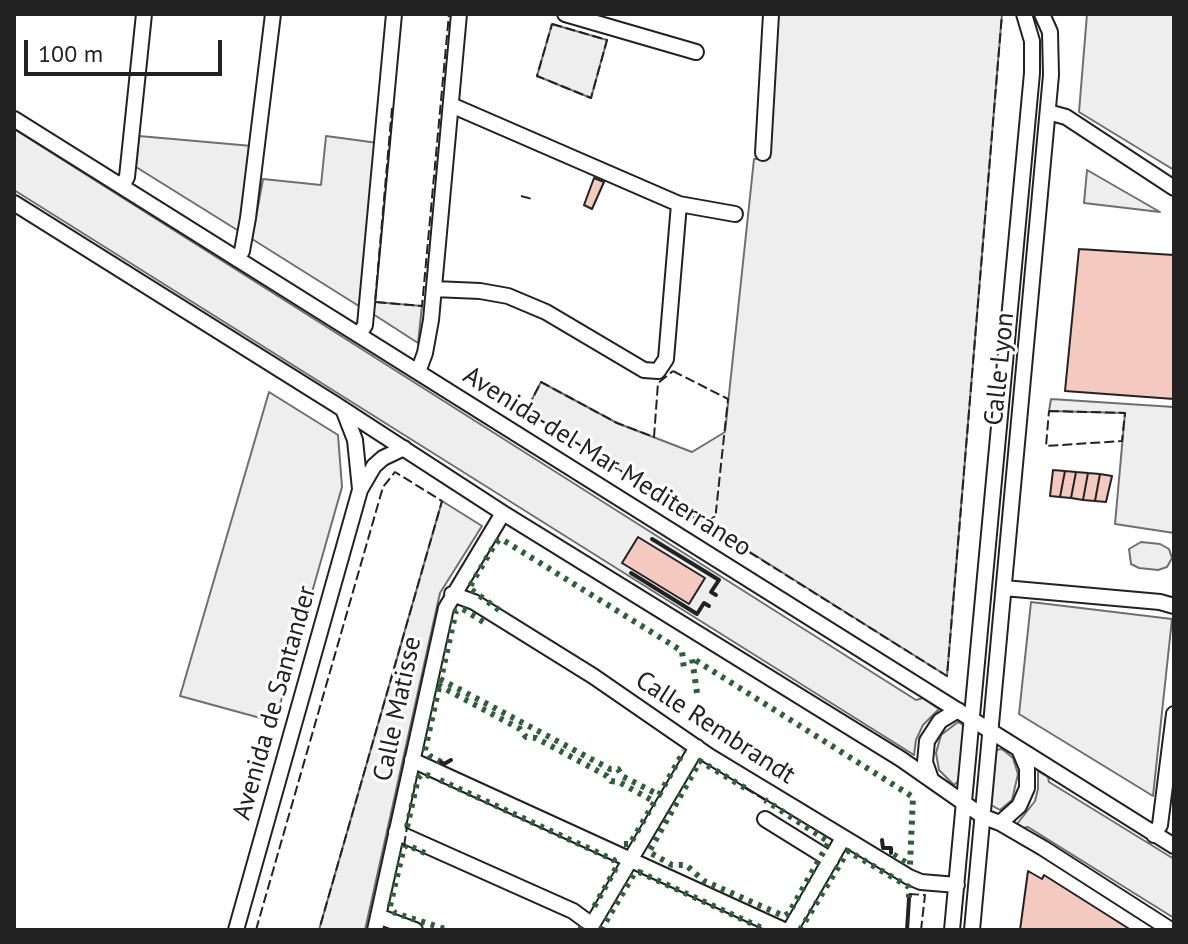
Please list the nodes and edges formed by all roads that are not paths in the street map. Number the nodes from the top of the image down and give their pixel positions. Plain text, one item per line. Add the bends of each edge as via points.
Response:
1 (144, 14) edge
2 (273, 14) edge
3 (394, 14) edge
4 (459, 14) edge
5 (565, 14) edge
6 (771, 14) edge
7 (1024, 14) edge
8 (1042, 14) edge
9 (696, 52) dead end
10 (451, 105) junction
11 (1048, 112) junction
12 (14, 119) edge
13 (763, 153) dead end
14 (122, 186) junction
15 (1174, 188) edge
16 (14, 203) edge
17 (679, 204) junction
18 (735, 214) dead end
19 (237, 259) junction
20 (434, 289) junction
21 (359, 335) junction
22 (418, 372) junction
23 (343, 409) junction
24 (404, 448) junction
25 (360, 490) junction
26 (503, 513) junction
27 (1004, 588) junction
28 (452, 594) junction
29 (1174, 606) edge
30 (964, 714) junction
31 (1174, 714) edge
32 (991, 731) junction
33 (697, 747) junction
34 (1019, 749) junction
35 (412, 760) junction
36 (931, 779) junction
37 (964, 803) junction
38 (984, 817) junction
39 (765, 819) dead end
40 (1000, 823) junction
41 (396, 832) junction
42 (1154, 835) junction
43 (843, 838) junction
44 (1174, 846) edge
45 (632, 859) junction
46 (831, 860) junction
47 (957, 885) junction
48 (1140, 910) junction
49 (376, 923) edge
50 (590, 927) edge
51 (1166, 929) edge
52 (236, 930) edge
53 (415, 930) edge
54 (787, 930) edge
55 (952, 930) edge
56 (972, 930) edge
57 (1148, 930) edge

1 - 14 street
2 - 19 street via 248,218
3 - 21 street via 365,325
4 - 10 street
5 - 9 street
6 - 13 street
7 - 30 street, Calle Lyon via 1032,41 1032,73
8 - 11 street, Calle Lyon via 1052,53
10 - 17 street
10 - 20 street
11 - 15 street via 1066,117
11 - 27 street, Calle Lyon
12 - 14 street, Avenida del Mar Mediterráneo
14 - 19 street, Avenida del Mar Mediterráneo
16 - 23 street
17 - 18 street
17 - 20 street via 666,359 658,371 644,370 546,312 508,296
19 - 21 street, Avenida del Mar Mediterráneo
20 - 22 street
21 - 22 street, Avenida del Mar Mediterráneo
22 - 30 street, Avenida del Mar Mediterráneo
23 - 24 street
23 - 25 street, Avenida de Santander via 355,440
24 - 25 street, Avenida de Santander via 374,466
24 - 26 street
25 - 52 street, Avenida de Santander
26 - 28 street, Calle Matisse
26 - 36 street
27 - 29 street
27 - 32 street, Calle Lyon
28 - 33 street, Calle Rembrandt via 474,602 593,676
28 - 35 street, Calle Matisse
30 - 32 street, Avenida del Mar Mediterráneo
30 - 36 street via 940,721 927,741 925,762
30 - 37 street, Calle Lyon
31 - 42 street via 1160,825
32 - 34 street, Avenida del Mar Mediterráneo
32 - 38 street, Calle Lyon
33 - 43 street, Calle Rembrandt
33 - 45 street
34 - 40 street via 1027,768 1027,788 1019,806
34 - 42 street, Avenida del Mar Mediterráneo
35 - 41 street, Calle Matisse
35 - 45 street
36 - 37 street
37 - 38 street
37 - 47 street, Calle Lyon
38 - 40 street
38 - 56 street, Calle Lyon
39 - 46 street
40 - 48 street
41 - 49 street, Calle Matisse
41 - 50 street via 573,911
42 - 44 street, Avenida del Mar Mediterráneo
43 - 46 street
43 - 47 street, Calle Rembrandt via 921,882
45 - 50 street
45 - 54 street
46 - 54 street
47 - 55 street, Calle Lyon
48 - 51 street
48 - 57 street
49 - 53 street

